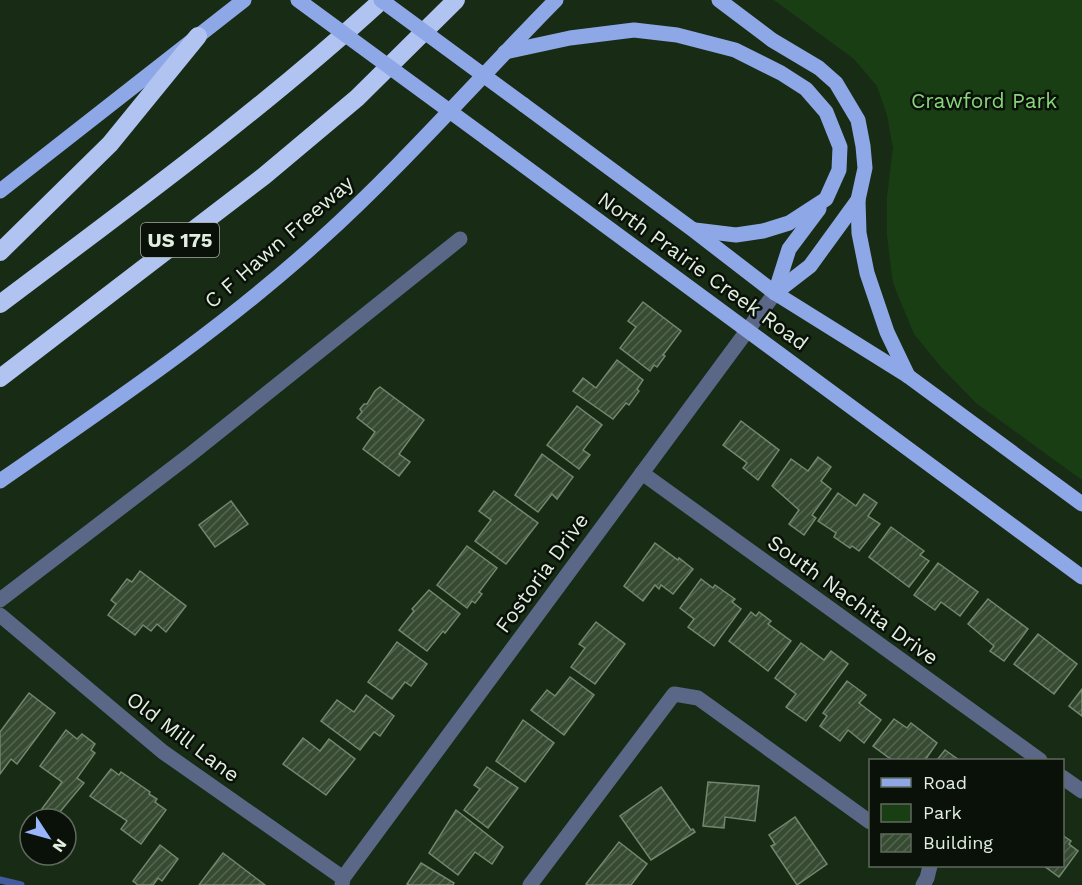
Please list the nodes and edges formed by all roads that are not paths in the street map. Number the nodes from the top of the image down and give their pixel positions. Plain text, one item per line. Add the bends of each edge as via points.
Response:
1 (244, 0) edge
2 (298, 0) edge
3 (381, 0) edge
4 (456, 0) edge
5 (556, 0) edge
6 (719, 0) edge
7 (198, 36) junction
8 (505, 52) junction
9 (0, 191) edge
10 (826, 199) junction
11 (858, 200) junction
12 (692, 229) junction
13 (460, 239) dead end
14 (0, 252) edge
15 (774, 293) junction
16 (0, 304) edge
17 (748, 329) junction
18 (908, 376) junction
19 (0, 378) edge
20 (642, 473) junction
21 (0, 481) edge
22 (1082, 504) edge
23 (1082, 577) edge
24 (0, 600) edge
25 (0, 615) edge
26 (1039, 759) edge
27 (1064, 778) edge
28 (1082, 791) edge
29 (869, 821) edge
30 (930, 867) edge
31 (343, 882) edge
32 (530, 885) edge
33 (923, 885) edge

1 - 7 main road
2 - 17 main road, North Prairie Creek Road, bridge
3 - 12 main road, North Prairie Creek Road, bridge
3 - 16 highway, US 175 via 322,55 223,135
4 - 19 highway, US 175 via 357,98 264,176
5 - 8 main road, C F Hawn Freeway
6 - 11 main road via 836,83 858,120 863,146 865,168
7 - 9 main road
7 - 14 highway via 110,144
8 - 10 main road via 634,30 677,35 735,50 806,89 826,112 840,147 839,170
8 - 21 main road, C F Hawn Freeway via 320,241 220,324
10 - 12 main road via 789,223 763,231 736,236
10 - 15 main road via 789,249
11 - 15 main road via 810,266
11 - 18 main road via 859,233 867,273 887,332
12 - 15 main road, North Prairie Creek Road
13 - 24 street via 191,454
15 - 17 street, Fostoria Drive
15 - 18 main road, North Prairie Creek Road
17 - 20 street, Fostoria Drive
17 - 23 main road, North Prairie Creek Road
18 - 22 main road, North Prairie Creek Road
20 - 26 street, South Nachita Drive
20 - 31 street, Fostoria Drive
25 - 31 street, Old Mill Lane via 163,752
27 - 28 street
29 - 32 street via 698,698 674,694
30 - 33 street

